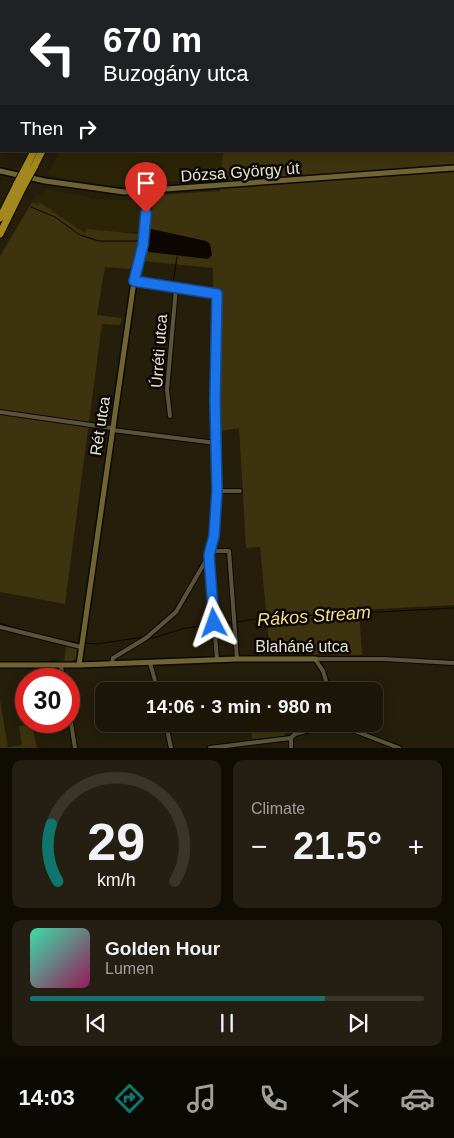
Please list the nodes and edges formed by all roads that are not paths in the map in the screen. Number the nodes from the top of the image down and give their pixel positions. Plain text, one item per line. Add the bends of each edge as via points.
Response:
1 (34, 152) edge
2 (41, 152) edge
3 (30, 166) junction
4 (454, 168) edge
5 (0, 171) edge
6 (20, 186) junction
7 (148, 191) junction
8 (0, 218) edge
9 (0, 234) edge
10 (134, 281) junction
11 (176, 288) junction
12 (0, 412) edge
13 (170, 416) dead end
14 (112, 429) junction
15 (216, 443) junction
16 (217, 491) junction
17 (240, 491) dead end
18 (210, 553) junction
19 (0, 627) edge
20 (82, 645) junction
21 (237, 659) junction
22 (315, 659) junction
23 (217, 660) junction
24 (150, 663) junction
25 (454, 663) edge
26 (112, 664) junction
27 (0, 665) edge
28 (79, 665) junction
29 (61, 666) joint
30 (155, 682) edge
31 (326, 682) edge
32 (168, 732) edge
33 (303, 732) edge
34 (358, 732) edge
35 (73, 733) edge
36 (292, 738) junction
37 (75, 748) edge
38 (171, 748) edge
39 (210, 748) edge
40 (291, 748) edge
41 (399, 748) edge

1 - 3 highway
2 - 3 highway
3 - 6 highway, bridge
4 - 7 street, Dózsa György út
5 - 7 street, Dózsa György út via 103,190
6 - 8 highway
6 - 9 highway
7 - 10 street, Rét utca via 143,245
10 - 11 street
10 - 14 street, Rét utca
11 - 13 street, Úrréti utca via 167,390
11 - 15 street via 217,294
12 - 14 street
14 - 15 street
14 - 20 street, Rét utca
15 - 16 street
16 - 17 street
16 - 18 street
18 - 21 street via 229,551
18 - 23 street
18 - 26 street via 178,609 145,639 113,658
19 - 20 street
20 - 28 street, Rét utca
21 - 22 street, Blaháné utca
21 - 23 street, Blaháné utca
22 - 25 street, Blaháné utca
22 - 31 street
23 - 24 street, Blaháné utca
24 - 26 street, Blaháné utca
24 - 30 street
26 - 28 street, Blaháné utca
27 - 29 street, Blaháné utca
28 - 29 street, Blaháné utca
32 - 38 street
33 - 36 street
34 - 41 street
35 - 37 street
36 - 39 street
36 - 40 street

